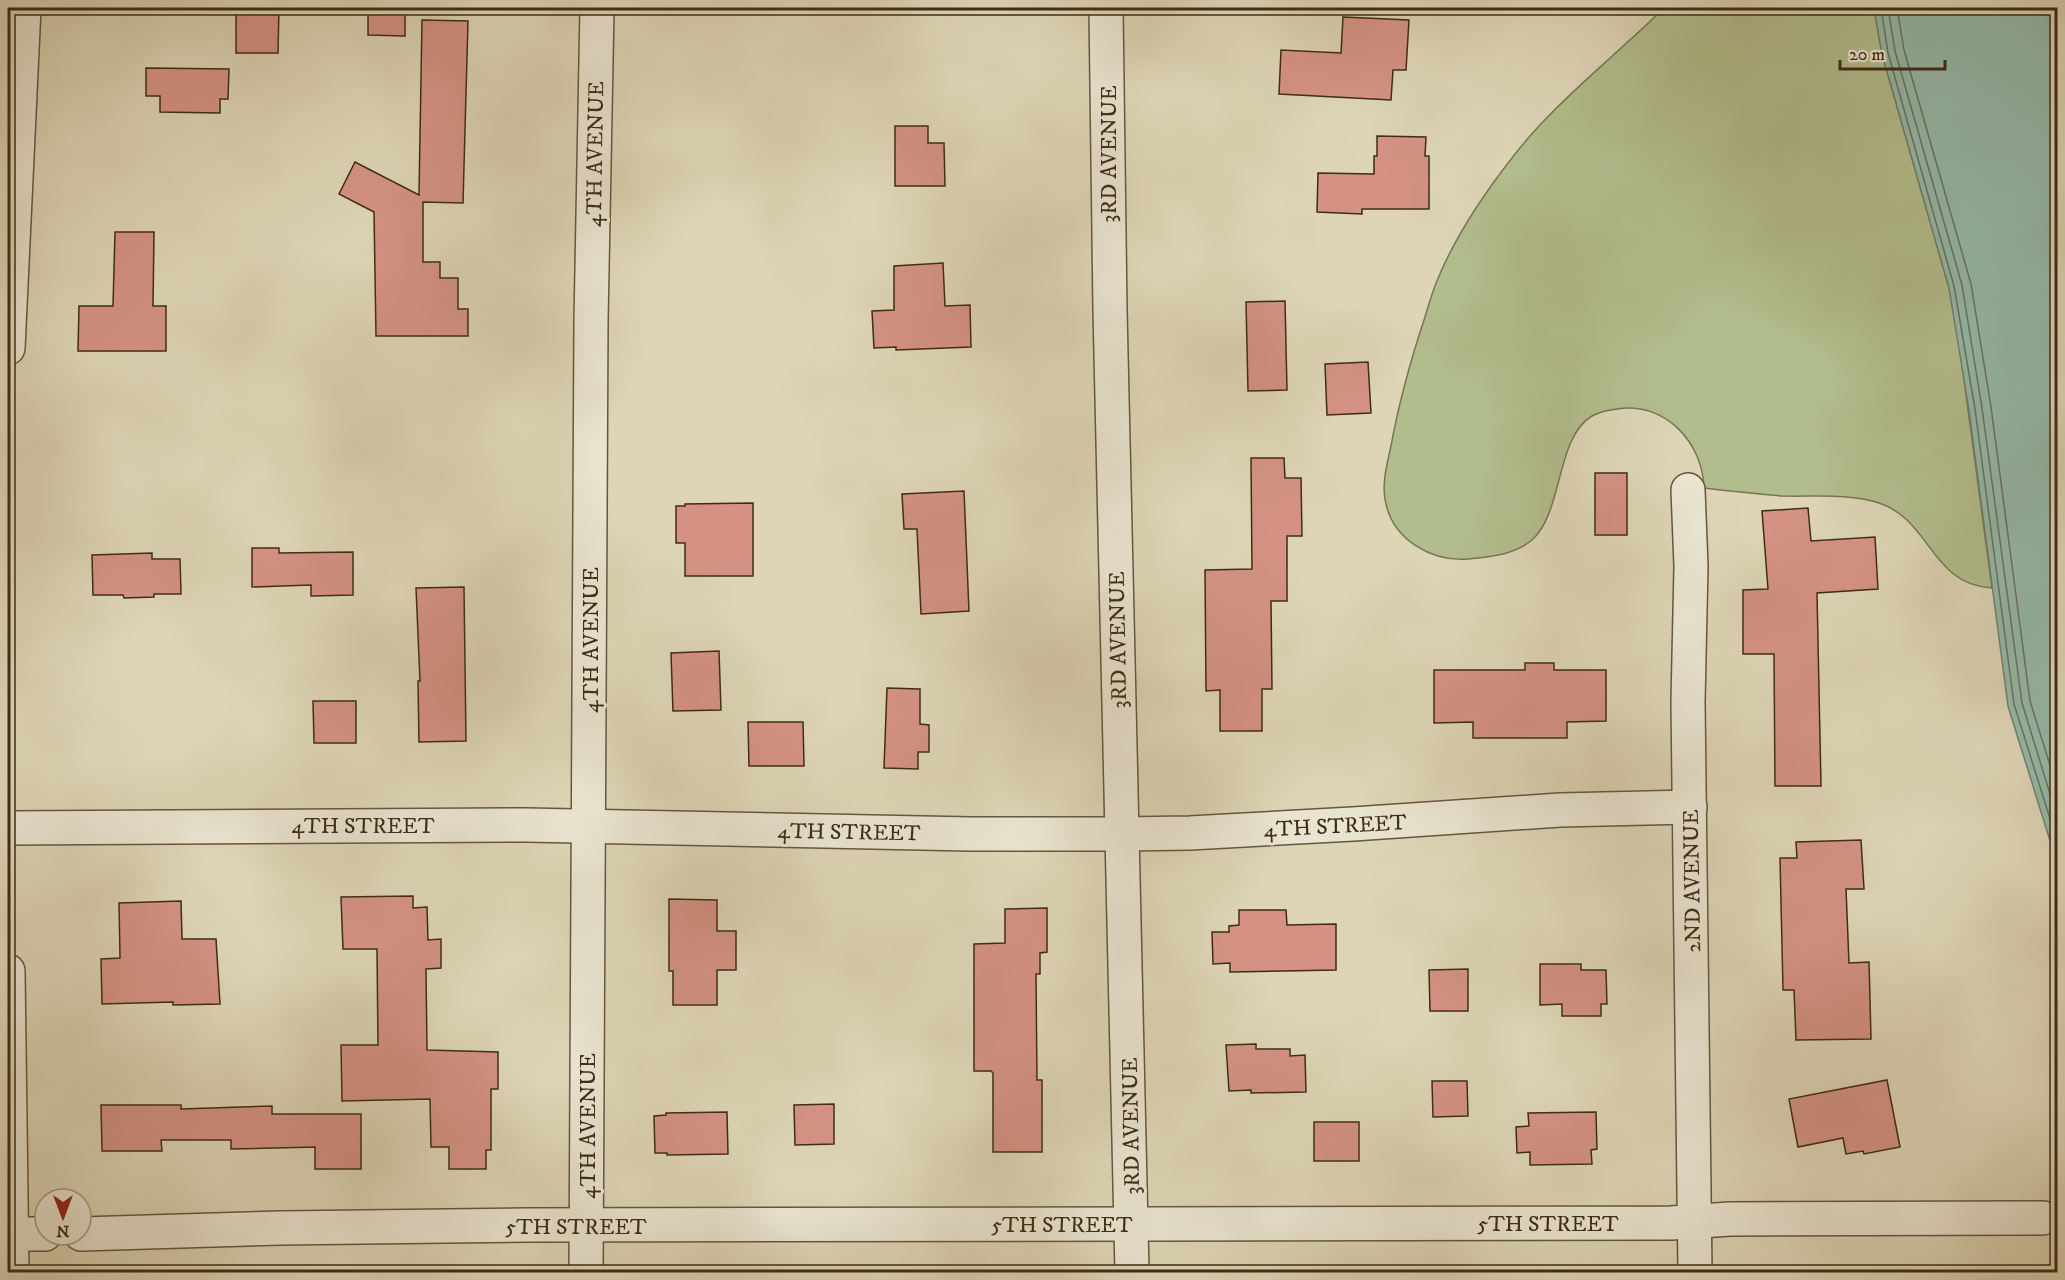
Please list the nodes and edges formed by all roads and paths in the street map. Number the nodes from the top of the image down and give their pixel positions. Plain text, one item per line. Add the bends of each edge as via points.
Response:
1 (24, 8) edge
2 (597, 8) edge
3 (1106, 8) edge
4 (8, 348) edge
5 (1688, 490) dead end
6 (1690, 807) junction
7 (589, 826) junction
8 (8, 828) edge
9 (1121, 834) junction
10 (8, 971) edge
11 (2043, 1218) dead end
12 (1695, 1221) junction
13 (1132, 1224) junction
14 (586, 1226) junction
15 (9, 1234) edge
16 (33, 1234) edge
17 (93, 1234) edge
18 (12, 1272) edge
19 (586, 1272) edge
20 (1132, 1272) edge
21 (1695, 1272) edge

1 - 4 street
2 - 7 street, 4TH AVENUE
3 - 9 street, 3RD AVENUE
5 - 6 street, 2ND AVENUE
6 - 9 street, 4TH STREET via 1560,810
6 - 12 street, 2ND AVENUE
7 - 8 street, 4TH STREET
7 - 9 street, 4TH STREET
7 - 14 street, 4TH AVENUE
9 - 13 street, 3RD AVENUE
10 - 15 street
11 - 12 street, 5TH STREET
12 - 13 street, 5TH STREET
12 - 21 street, 2ND AVENUE
13 - 14 street, 5TH STREET
13 - 20 street, 3RD AVENUE
14 - 17 street, 5TH STREET
14 - 19 street, 4TH AVENUE
15 - 16 street
15 - 18 street

